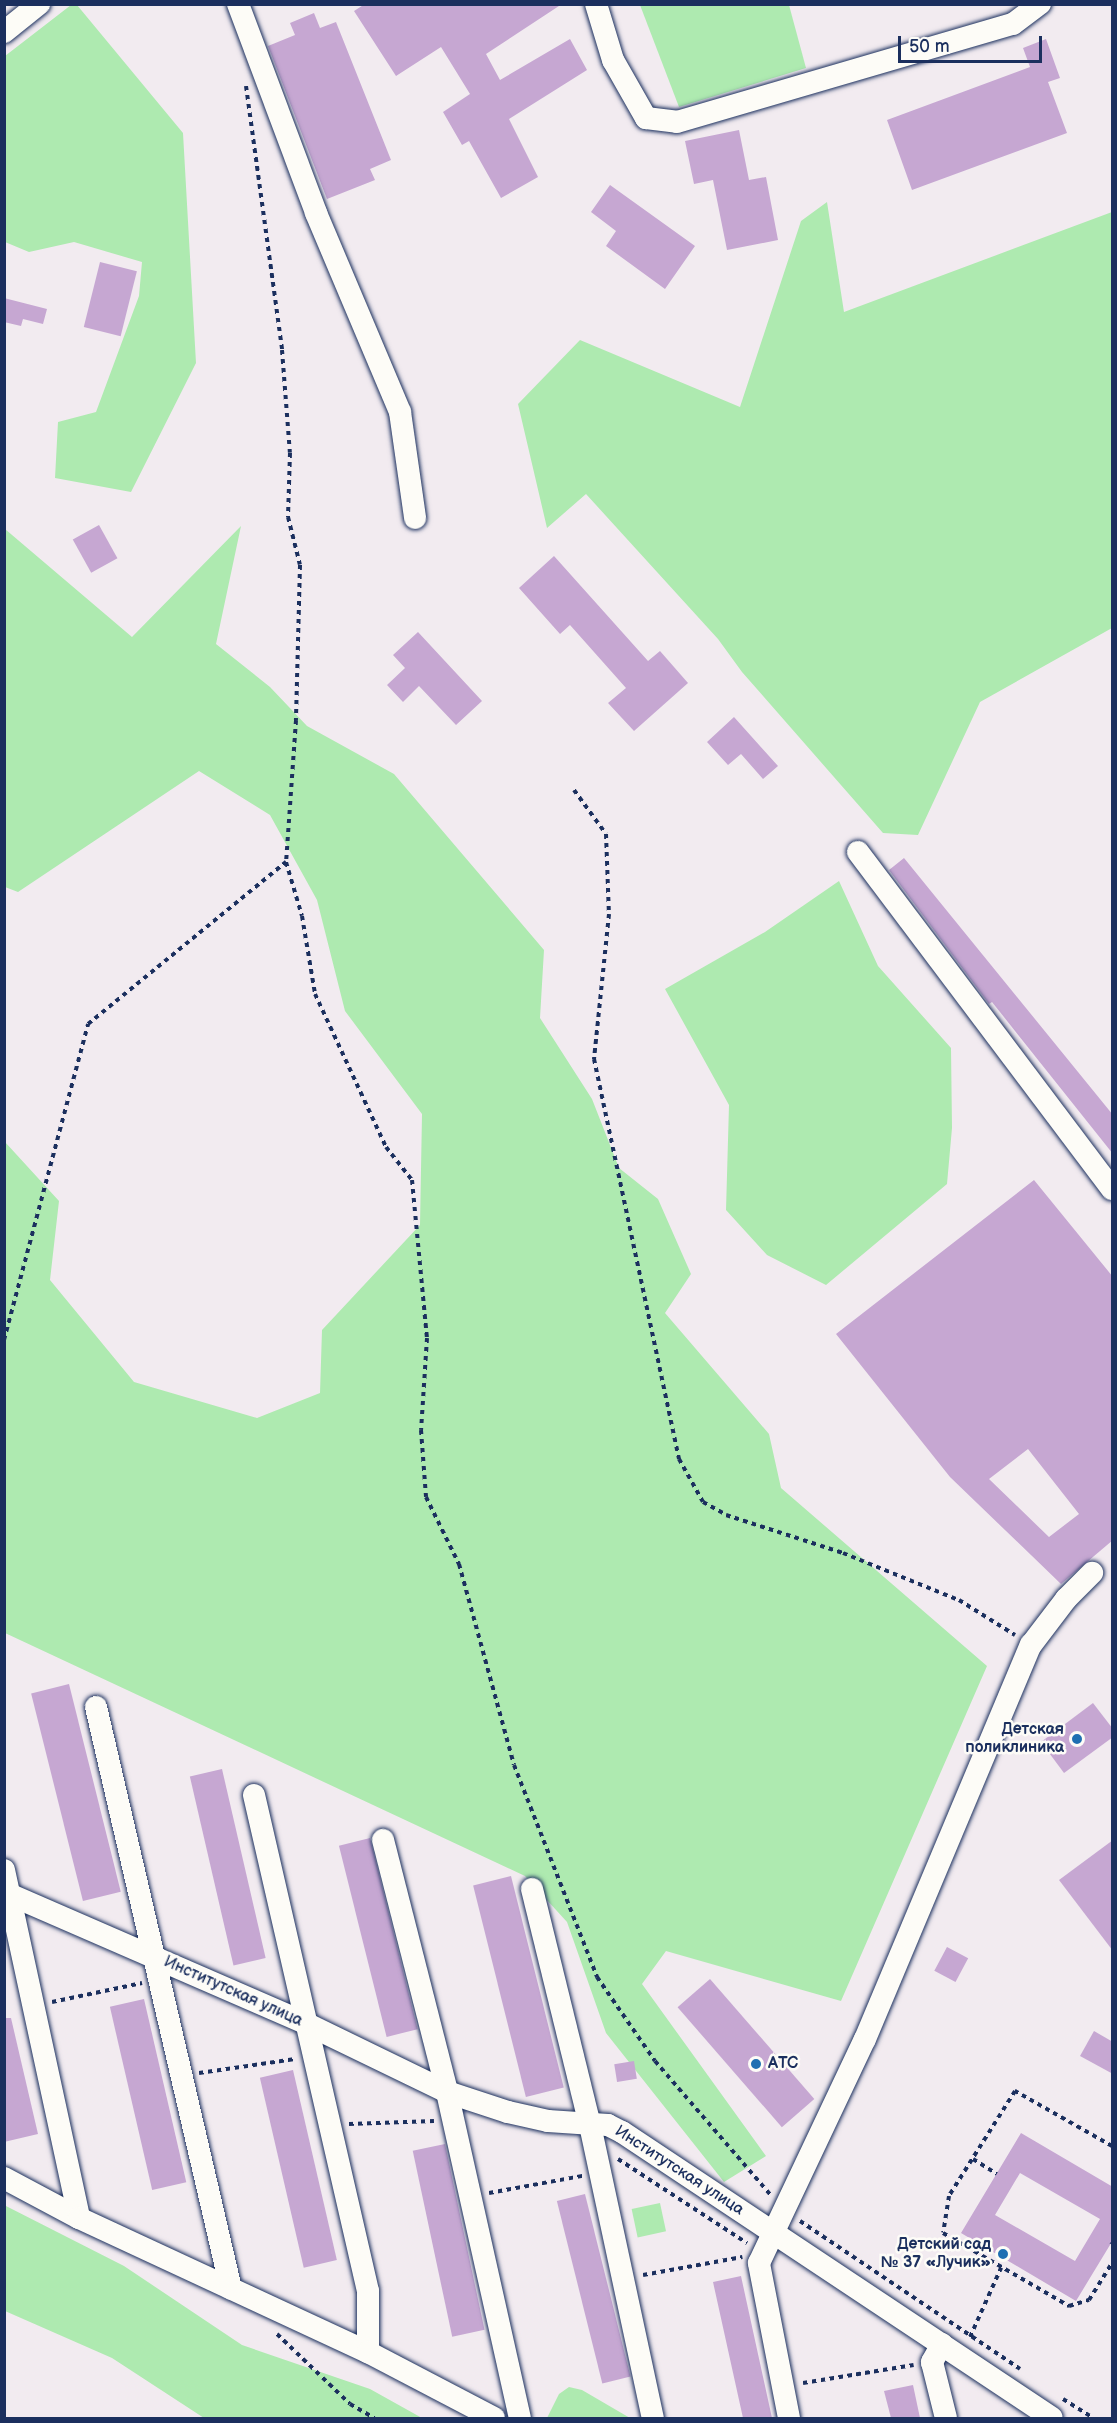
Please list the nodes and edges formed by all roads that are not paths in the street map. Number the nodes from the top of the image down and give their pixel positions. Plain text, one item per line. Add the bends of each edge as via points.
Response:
1 (39, 4) edge
2 (238, 4) edge
3 (596, 4) edge
4 (1040, 4) edge
5 (4, 32) edge
6 (415, 518) dead end
7 (858, 852) dead end
8 (1113, 1189) edge
9 (1092, 1573) dead end
10 (96, 1707) dead end
11 (254, 1795) dead end
12 (383, 1840) dead end
13 (4, 1870) edge
14 (532, 1889) dead end
15 (12, 1895) edge
16 (151, 1956) junction
17 (307, 2024) junction
18 (447, 2092) junction
19 (592, 2134) junction
20 (4, 2178) edge
21 (79, 2218) junction
22 (772, 2232) junction
23 (231, 2289) junction
24 (368, 2352) junction
25 (937, 2353) junction
26 (494, 2418) edge
27 (520, 2418) edge
28 (653, 2418) edge
29 (789, 2418) edge
30 (946, 2418) edge
31 (1052, 2418) edge

1 - 5 street
2 - 6 street via 316,213 400,412
3 - 4 street via 613,60 646,118 677,122 1013,24
7 - 8 street
9 - 22 street via 1066,1599 1032,1645 865,2039
10 - 16 street
11 - 17 street
12 - 18 street
13 - 15 street
14 - 19 street
15 - 16 street, Институтская улица
15 - 21 street
16 - 17 street, Институтская улица
16 - 23 street
17 - 18 street, Институтская улица
17 - 24 street via 368,2290
18 - 19 street, Институтская улица
18 - 27 street
19 - 22 street, Институтская улица via 608,2125 622,2132
19 - 28 street
20 - 21 street
21 - 23 street
22 - 25 street, Институтская улица
22 - 29 street via 759,2263
23 - 24 street
24 - 26 street
25 - 30 street
25 - 31 street, Институтская улица via 966,2346

